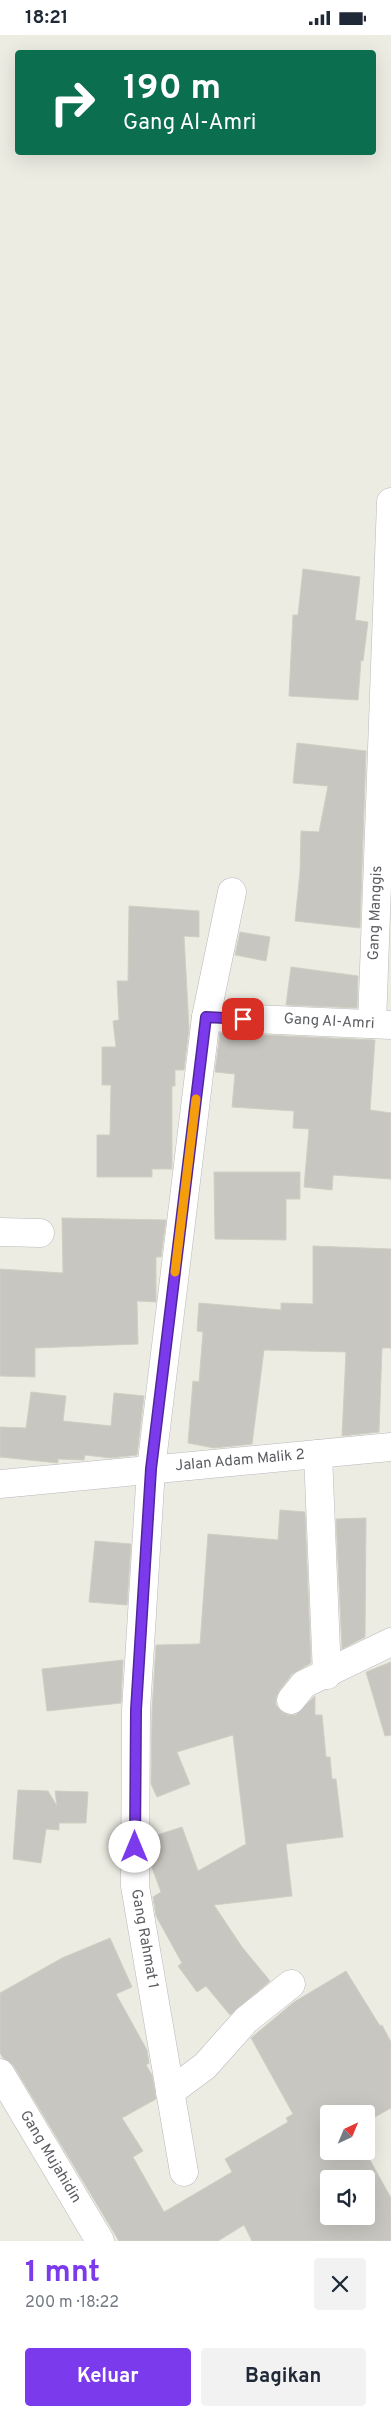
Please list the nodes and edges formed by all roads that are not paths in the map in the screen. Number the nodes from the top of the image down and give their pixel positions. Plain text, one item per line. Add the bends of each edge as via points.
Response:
1 (391, 502) edge
2 (232, 892) dead end
3 (206, 1017) junction
4 (381, 1025) edge
5 (0, 1232) edge
6 (40, 1233) dead end
7 (391, 1447) edge
8 (318, 1454) junction
9 (151, 1469) junction
10 (0, 1484) edge
11 (391, 1642) edge
12 (328, 1675) junction
13 (290, 1700) dead end
14 (291, 1984) dead end
15 (0, 2073) edge
16 (170, 2092) junction
17 (184, 2172) dead end
18 (100, 2241) edge

1 - 4 street, Gang Manggis
2 - 3 street, Gang Rahmat 1
3 - 4 street, Gang Al-Amri
3 - 9 street, Gang Rahmat 1
5 - 6 street
7 - 8 street, Jalan Adam Malik 2
8 - 9 street, Jalan Adam Malik 2
8 - 12 street
9 - 10 street, Jalan Adam Malik 2
9 - 16 street, Gang Rahmat 1 via 136,1710 134,1886
11 - 12 street
12 - 13 street via 304,1684
14 - 16 street via 246,2021 205,2066
15 - 18 street, Gang Mujahidin
16 - 17 street, Gang Rahmat 1

